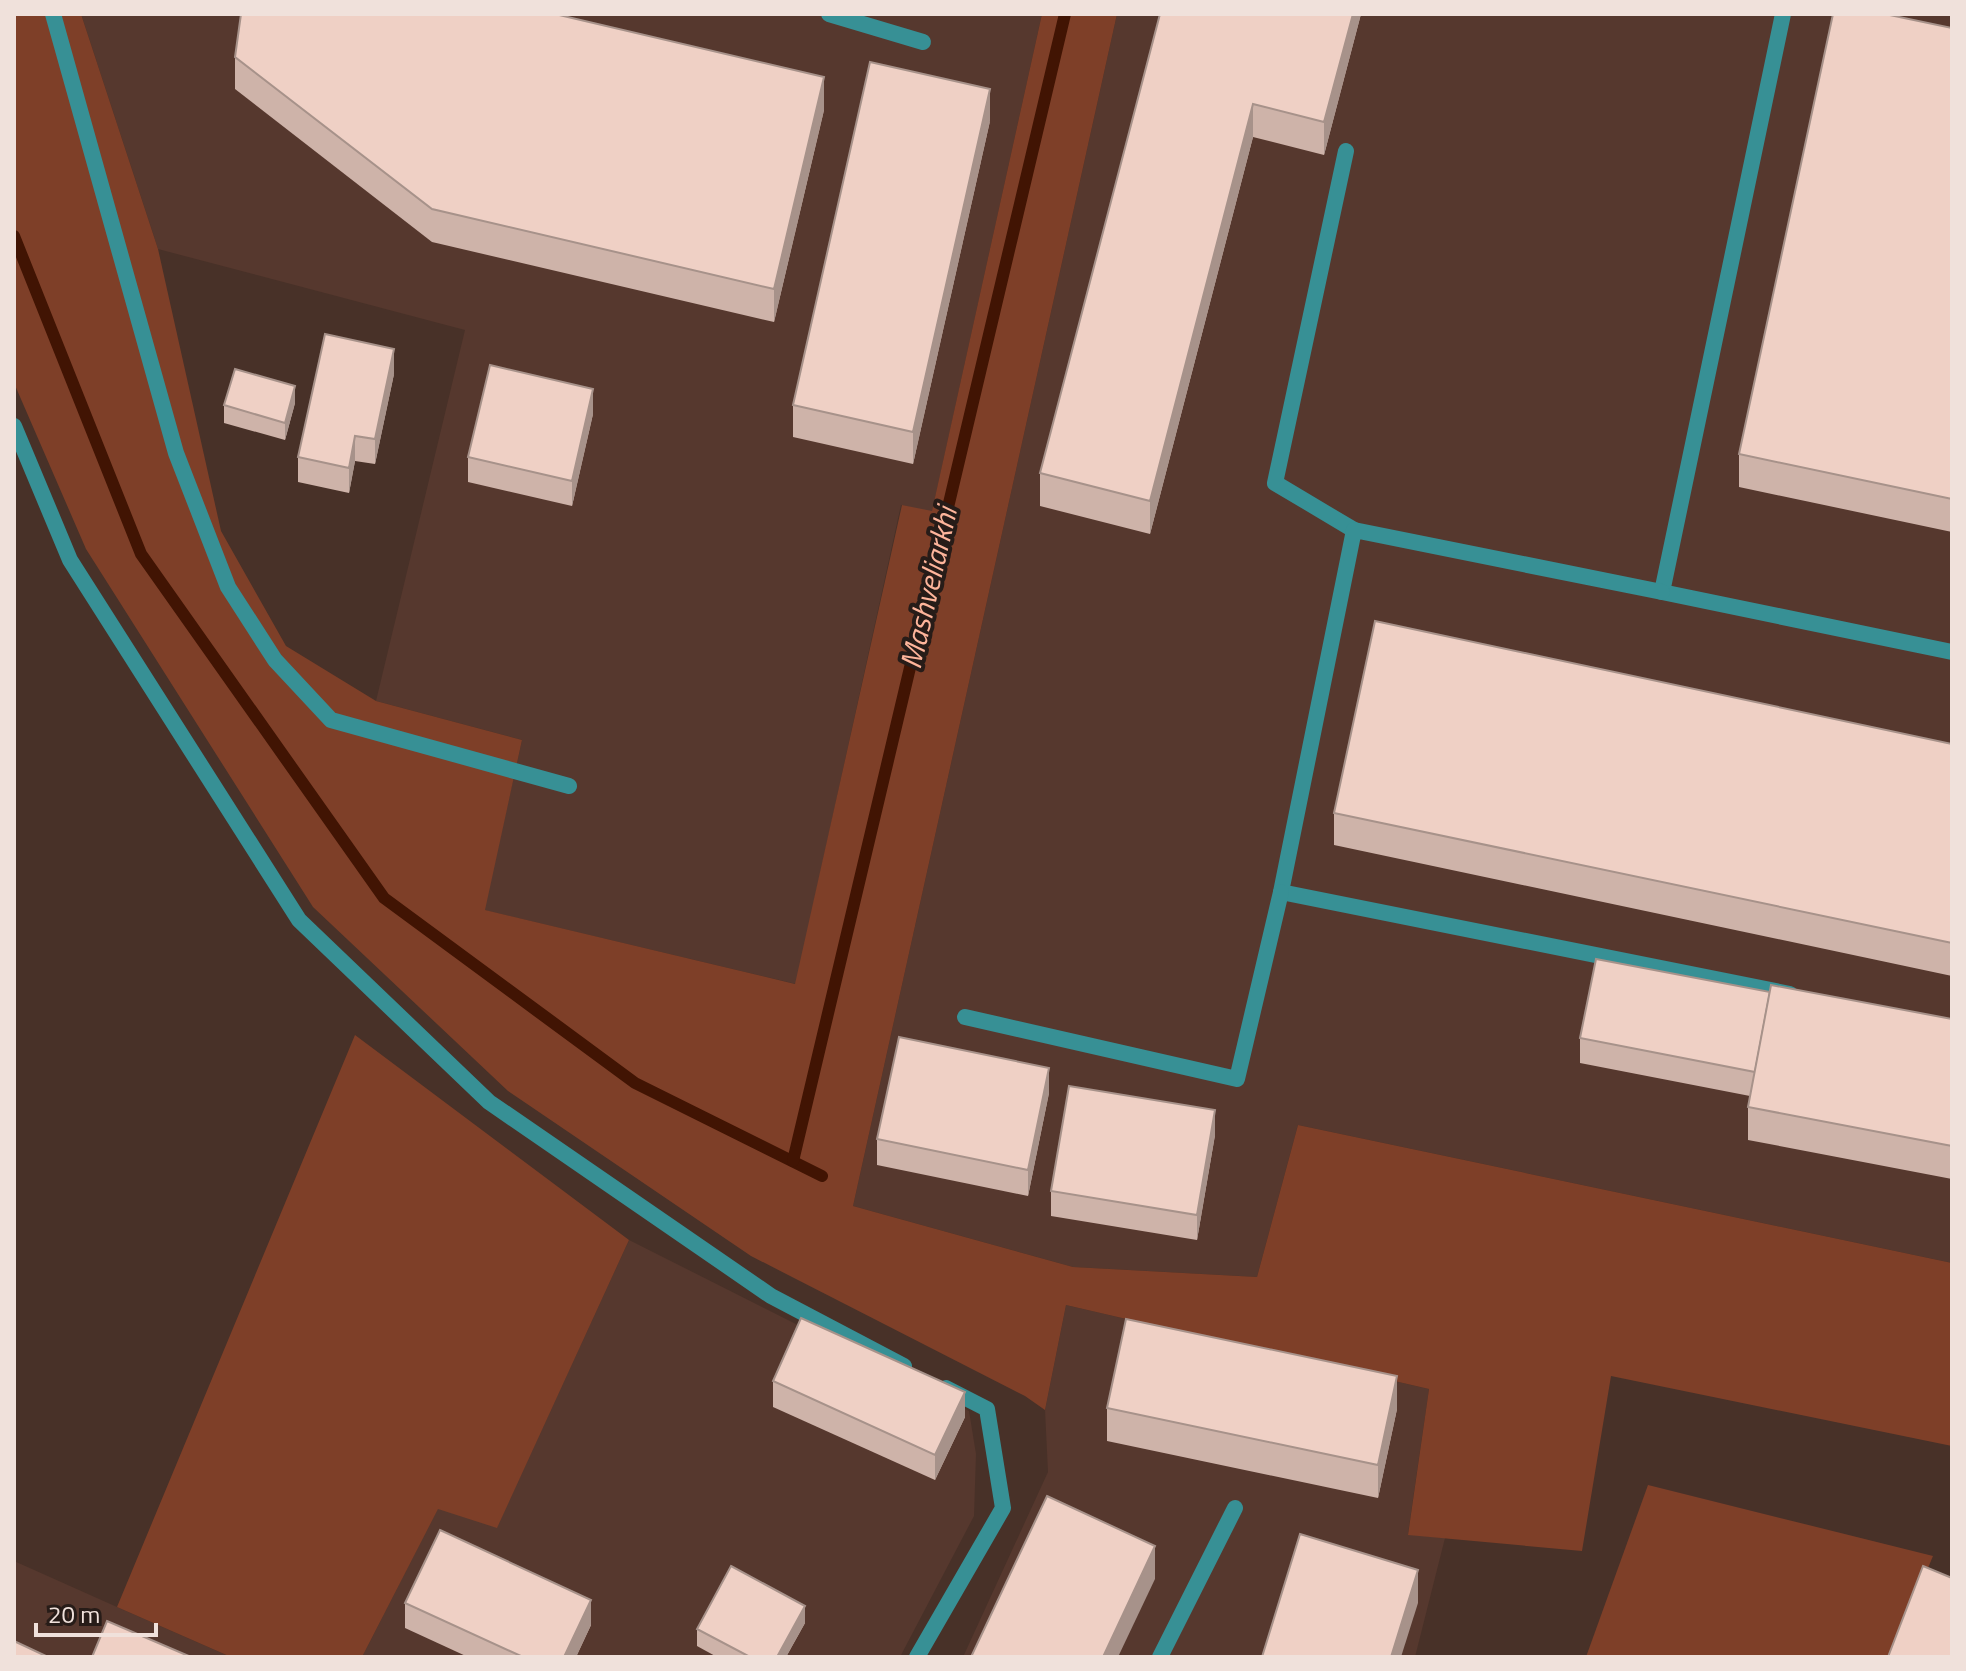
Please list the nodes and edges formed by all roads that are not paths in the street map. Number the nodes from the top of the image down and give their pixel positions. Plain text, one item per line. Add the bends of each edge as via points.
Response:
1 (53, 14) edge
2 (829, 14) edge
3 (1783, 14) edge
4 (923, 42) dead end
5 (1346, 151) dead end
6 (14, 426) edge
7 (1354, 530) junction
8 (1662, 592) junction
9 (1952, 652) edge
10 (569, 786) dead end
11 (1281, 892) junction
12 (1811, 999) edge
13 (965, 1017) dead end
14 (1235, 1508) dead end
15 (917, 1657) edge
16 (1160, 1657) edge

1 - 10 street via 176,453 228,587 275,660 331,720
2 - 4 street
3 - 8 street
5 - 7 street via 1275,483
6 - 15 street via 70,560 299,920 489,1102 771,1296 987,1409 1003,1508
7 - 8 street
7 - 11 street
8 - 9 street
11 - 12 street
11 - 13 street via 1237,1079
14 - 16 street

